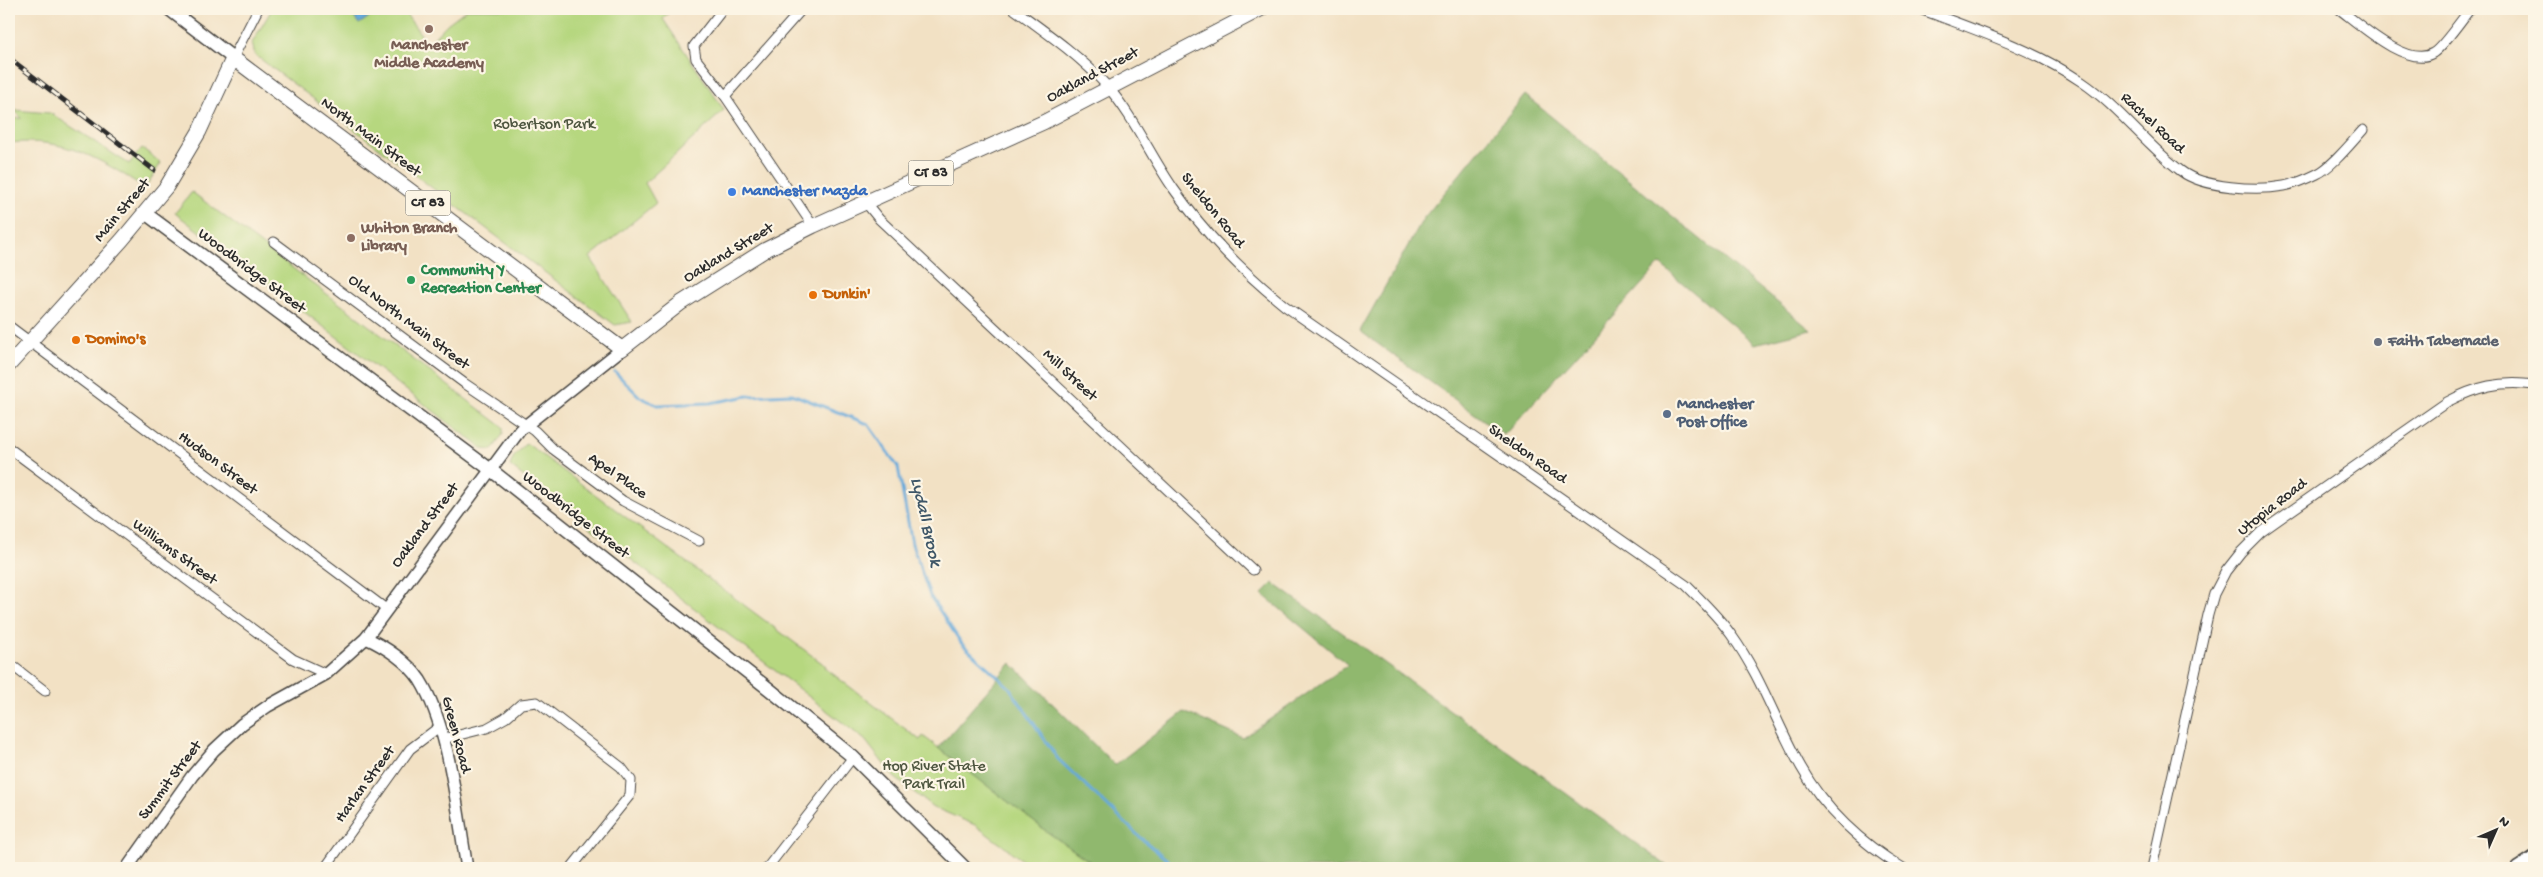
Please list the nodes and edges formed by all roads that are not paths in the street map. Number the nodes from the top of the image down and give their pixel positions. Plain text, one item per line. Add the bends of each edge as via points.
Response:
1 (169, 9) edge
2 (258, 9) edge
3 (723, 9) edge
4 (802, 9) edge
5 (1014, 9) edge
6 (1261, 9) edge
7 (1920, 9) edge
8 (2339, 9) edge
9 (2470, 9) edge
10 (233, 58) junction
11 (1108, 87) junction
12 (724, 96) junction
13 (2363, 130) dead end
14 (866, 203) junction
15 (145, 213) junction
16 (813, 226) junction
17 (274, 242) dead end
18 (9, 326) edge
19 (30, 342) junction
20 (622, 349) junction
21 (9, 365) edge
22 (2534, 385) edge
23 (526, 425) junction
24 (9, 448) edge
25 (491, 470) junction
26 (699, 541) dead end
27 (1253, 570) dead end
28 (386, 609) junction
29 (366, 638) junction
30 (9, 663) edge
31 (326, 674) junction
32 (45, 691) dead end
33 (439, 727) junction
34 (443, 739) junction
35 (853, 757) junction
36 (2534, 857) edge
37 (127, 868) edge
38 (324, 868) edge
39 (467, 868) edge
40 (571, 868) edge
41 (767, 868) edge
42 (964, 868) edge
43 (1903, 868) edge
44 (2152, 868) edge
45 (2517, 868) edge

1 - 10 main road, North Main Street
2 - 10 street
3 - 12 street via 694,46 696,59
4 - 12 street
5 - 11 street, Sheldon Road via 1074,53
6 - 11 main road, Oakland Street / CT 83
7 - 13 street, Rachel Road via 2042,58 2083,83 2182,172 2208,183 2240,187 2285,186 2318,174
8 - 9 street via 2402,54 2416,57 2432,54
10 - 15 main road, Main Street via 186,156
10 - 20 main road, North Main Street / CT 83
11 - 14 main road, Oakland Street / CT 83 via 1044,122
11 - 43 street, Sheldon Road via 1172,188 1203,229 1253,280 1285,306 1686,585 1732,636 1752,668 1802,769 1830,808 1858,836
12 - 16 street
14 - 16 main road, Oakland Street / CT 83
14 - 27 street, Mill Street via 879,219
15 - 19 main road, Main Street
15 - 25 main road, Woodbridge Street
16 - 20 main road, Oakland Street / CT 83 via 731,270 681,303
17 - 23 street, Old North Main Street
18 - 19 street, Hudson Street
19 - 21 main road, Main Street
19 - 28 street, Hudson Street
20 - 23 street, Oakland Street
22 - 44 street, Utopia Road via 2517,382 2490,385 2468,391 2447,402 2285,514 2241,552 2226,571 2208,614
23 - 25 street, Oakland Street
23 - 26 street, Apel Place via 630,506
24 - 31 street, Williams Street via 293,659
25 - 28 street, Oakland Street
25 - 35 main road, Woodbridge Street
28 - 29 street, Oakland Street
29 - 31 street, Oakland Street
29 - 33 street, Green Road via 381,645 419,679
30 - 32 street
31 - 37 street, Summit Street via 268,706 214,750
33 - 34 street, Green Road
33 - 38 street, Harlan Street via 410,749
34 - 39 street, Green Road
34 - 40 street via 487,728 522,704 537,702 621,767 631,780 630,794
35 - 41 street
35 - 42 main road, Woodbridge Street
36 - 45 street

